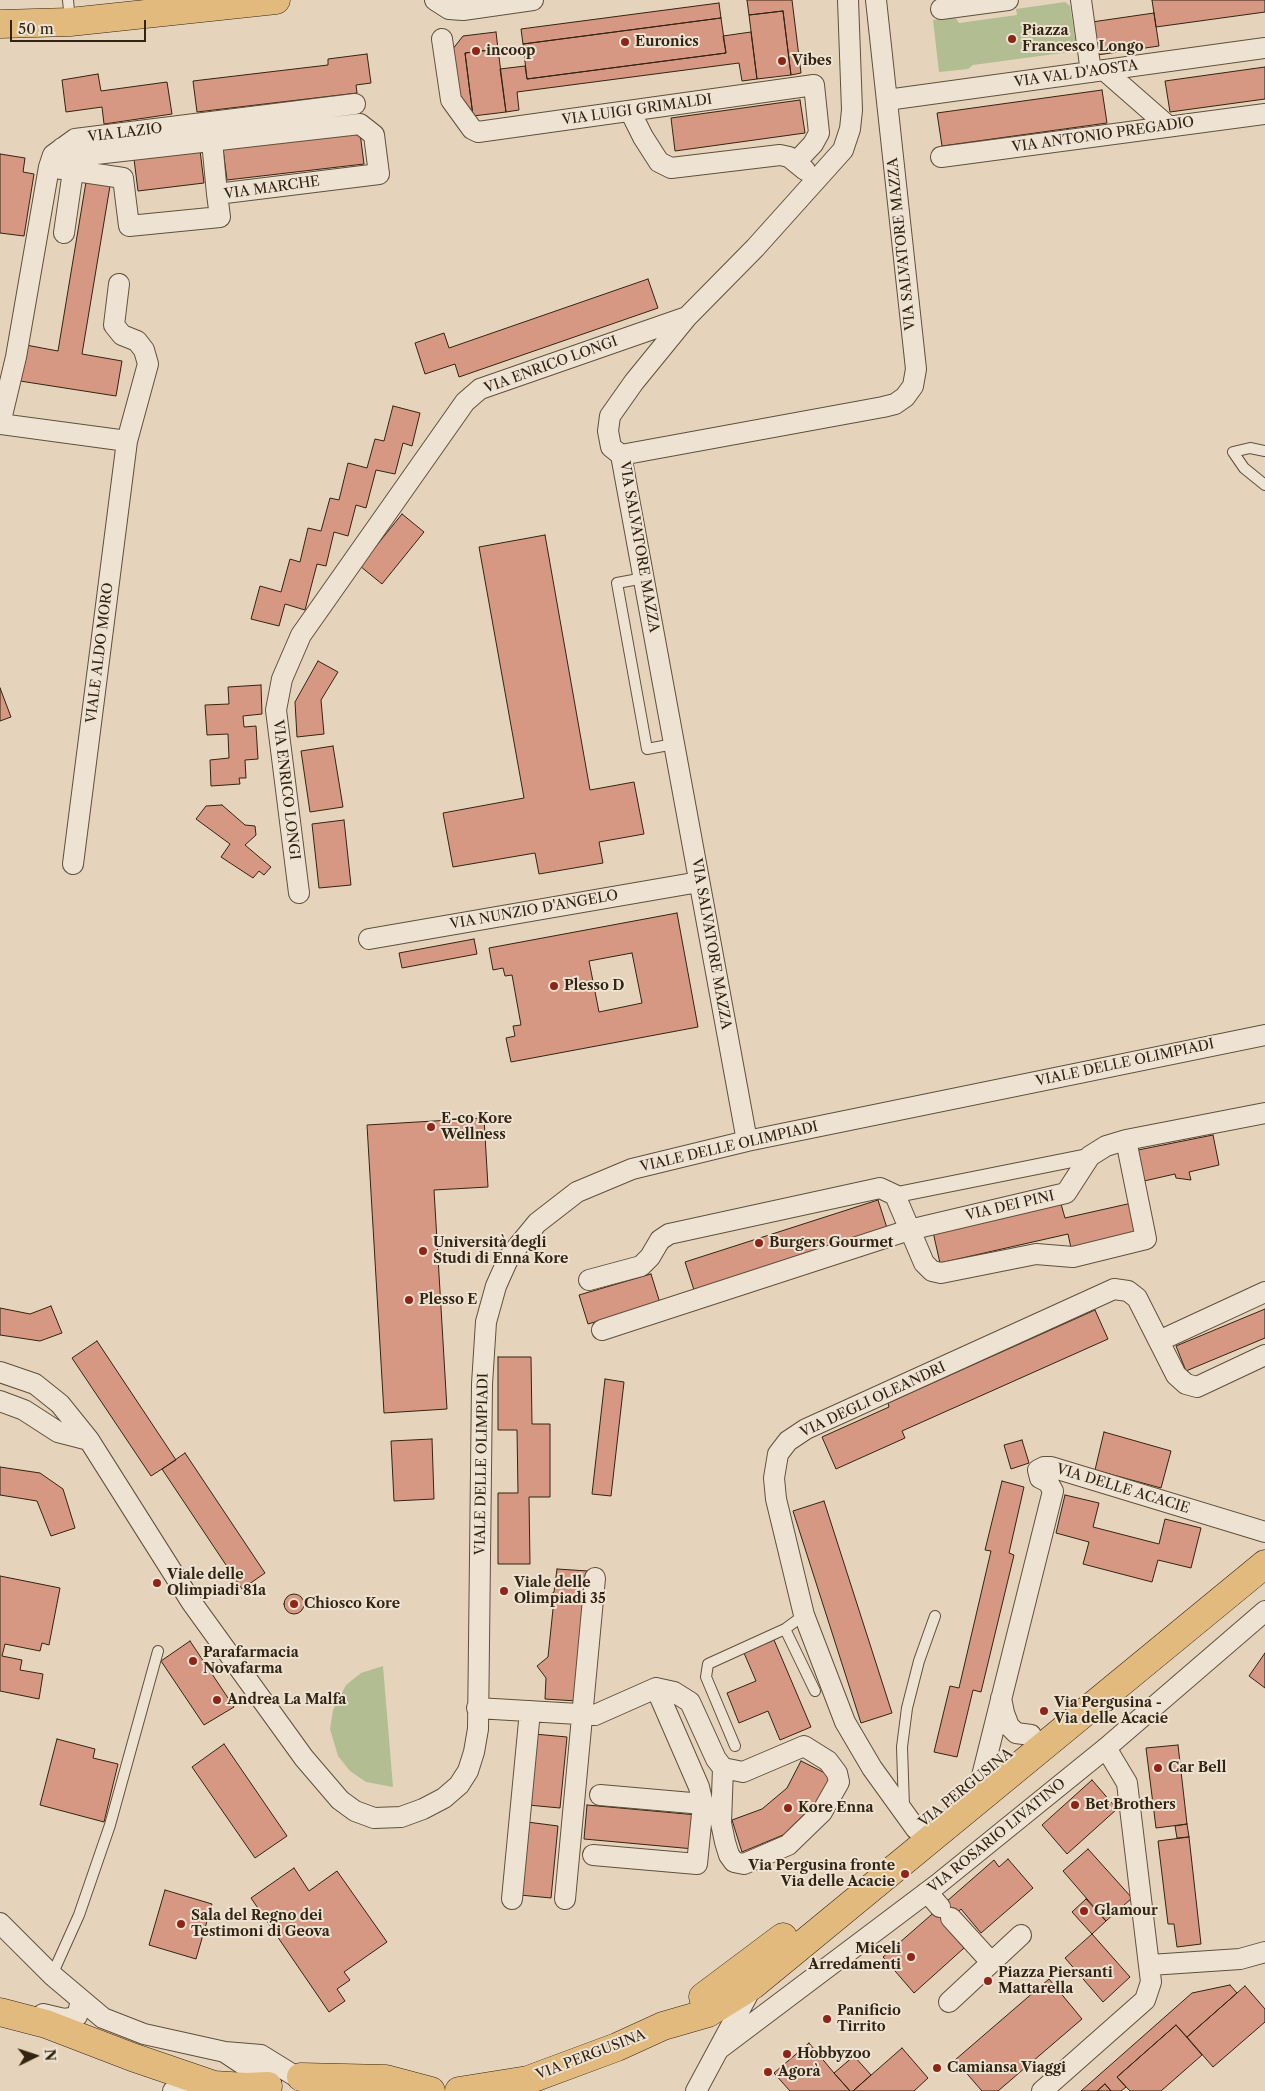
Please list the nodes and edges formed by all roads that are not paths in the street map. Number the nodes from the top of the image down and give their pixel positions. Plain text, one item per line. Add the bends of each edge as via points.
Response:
1 (276, 0) edge
2 (435, 0) edge
3 (533, 0) edge
4 (848, 0) edge
5 (876, 0) edge
6 (1008, 0) edge
7 (1081, 0) edge
8 (216, 3) edge
9 (941, 9) dead end
10 (69, 11) edge
11 (0, 24) edge
12 (442, 38) dead end
13 (1265, 48) edge
14 (1097, 71) junction
15 (887, 100) junction
16 (355, 104) dead end
17 (630, 111) junction
18 (1265, 114) edge
19 (1168, 126) junction
20 (212, 141) junction
21 (62, 148) junction
22 (942, 157) dead end
23 (796, 162) junction
24 (49, 168) junction
25 (73, 171) junction
26 (816, 182) junction
27 (217, 194) junction
28 (64, 233) dead end
29 (120, 284) dead end
30 (687, 317) junction
31 (0, 424) edge
32 (127, 441) junction
33 (1265, 451) edge
34 (621, 455) junction
35 (1265, 485) edge
36 (644, 578) junction
37 (674, 744) junction
38 (73, 864) dead end
39 (700, 882) junction
40 (299, 893) dead end
41 (369, 939) dead end
42 (1265, 1034) edge
43 (1265, 1113) edge
44 (1126, 1140) junction
45 (747, 1141) junction
46 (1090, 1156) junction
47 (895, 1194) junction
48 (909, 1230) junction
49 (589, 1280) dead end
50 (1265, 1292) edge
51 (602, 1330) dead end
52 (1159, 1341) junction
53 (1265, 1355) edge
54 (0, 1372) edge
55 (0, 1401) edge
56 (90, 1440) junction
57 (1265, 1532) edge
58 (1265, 1545) edge
59 (1265, 1564) edge
60 (595, 1578) dead end
61 (1265, 1612) edge
62 (804, 1615) junction
63 (935, 1616) dead end
64 (785, 1628) junction
65 (158, 1651) dead end
66 (656, 1688) junction
67 (815, 1691) dead end
68 (1001, 1696) junction
69 (477, 1708) junction
70 (530, 1712) junction
71 (582, 1714) junction
72 (1032, 1735) junction
73 (735, 1746) dead end
74 (1106, 1748) junction
75 (723, 1768) junction
76 (982, 1776) junction
77 (600, 1795) dead end
78 (703, 1804) junction
79 (911, 1821) junction
80 (592, 1855) dead end
81 (512, 1899) dead end
82 (565, 1899) dead end
83 (939, 1906) junction
84 (0, 1922) edge
85 (1021, 1935) dead end
86 (1265, 1952) edge
87 (991, 1962) junction
88 (1150, 1965) junction
89 (52, 1975) junction
90 (753, 1985) junction
91 (81, 2002) junction
92 (949, 2002) dead end
93 (0, 2005) edge
94 (0, 2012) edge
95 (663, 2026) junction
96 (719, 2049) junction
97 (172, 2080) edge
98 (287, 2084) edge
99 (207, 2089) edge
100 (431, 2091) edge
101 (459, 2091) edge
102 (696, 2091) edge
103 (1042, 2091) edge

1 - 8 main road
2 - 3 street via 448,9 463,10
4 - 26 street, VIA ENRICO LONGI via 852,82 850,129 843,150
5 - 15 street, VIA SALVATORE MAZZA
6 - 9 street
7 - 14 street
8 - 10 main road
10 - 11 main road
12 - 17 street, VIA LUIGI GRIMALDI via 451,100 472,129 478,132
13 - 14 street, VIA VAL D'AOSTA
14 - 15 street, VIA VAL D'AOSTA
14 - 19 street
15 - 34 street, VIA SALVATORE MAZZA via 916,369 913,386 905,397 883,408
16 - 21 street, VIA LAZIO via 75,139
17 - 23 street via 660,162 670,168 780,155
17 - 23 street, VIA LUIGI GRIMALDI via 814,85 819,133
18 - 19 street, VIA ANTONIO PREGADIO
19 - 22 street, VIA ANTONIO PREGADIO
20 - 21 street via 87,155
20 - 27 street
20 - 27 street, VIA MARCHE via 360,124 374,134 379,174
21 - 24 street via 53,155
23 - 26 street
24 - 25 street
24 - 31 street via 16,357
25 - 27 street, VIA MARCHE via 123,178 129,226 220,217
25 - 28 street
26 - 30 street, VIA ENRICO LONGI
29 - 32 street via 114,324 122,335 137,341 148,364
30 - 34 street via 610,416 611,448
30 - 40 street, VIA ENRICO LONGI via 480,389 465,402 301,635 282,679 276,710
31 - 32 street
32 - 38 street, VIALE ALDO MORO
33 - 35 lane via 1250,448 1233,452 1244,468
34 - 36 street, VIA SALVATORE MAZZA
36 - 37 street, VIA SALVATORE MAZZA
36 - 37 lane via 617,583 647,749
37 - 39 street, VIA SALVATORE MAZZA
39 - 41 street, VIA NUNZIO D'ANGELO
39 - 45 street, VIA SALVATORE MAZZA
42 - 45 street, VIALE DELLE OLIMPIADI
43 - 44 street, VIA DEI PINI
44 - 46 street, VIA DEI PINI via 1106,1146
44 - 48 street via 1146,1239 1073,1257 1036,1254 941,1273 932,1271 924,1263
45 - 69 street, VIALE DELLE OLIMPIADI via 632,1169 577,1192 531,1229 502,1272 486,1322 482,1384
46 - 47 street
46 - 48 street, VIA DEI PINI via 1066,1193
47 - 48 street
47 - 49 street via 880,1188 669,1234 660,1240 641,1266
48 - 51 street, VIA DEI PINI
50 - 52 street
52 - 53 street, VIA DEGLI OLEANDRI via 1176,1375 1186,1384 1197,1387
52 - 62 street, VIA DEGLI OLEANDRI via 1137,1298 1128,1291 1114,1289 806,1429 788,1441 778,1454 774,1478 776,1500
54 - 56 street, VIALE DELLE OLIMPIADI via 35,1384 60,1404
55 - 56 street via 24,1410 58,1432
56 - 69 street, VIALE DELLE OLIMPIADI via 192,1603 304,1758 340,1800 355,1811 374,1818 401,1816 444,1798 459,1785 468,1771 478,1729
57 - 68 street, VIA DELLE ACACIE via 1051,1467 1038,1470 1040,1478 1048,1482 1053,1491
58 - 72 main road, VIA PERGUSINA
59 - 90 main road, VIA PERGUSINA
60 - 71 street
61 - 74 street, VIA ROSARIO LIVATINO
62 - 64 lane
62 - 79 street, VIA DEGLI OLEANDRI via 845,1722 872,1768
63 - 79 lane via 907,1708 902,1747
64 - 67 lane
64 - 73 lane via 708,1664 706,1677
65 - 89 lane via 110,1824 80,1915
66 - 71 street via 595,1715
66 - 75 street via 674,1692 690,1702
66 - 78 street via 699,1787
68 - 72 street via 1009,1726 1016,1733
68 - 76 street
69 - 70 street
70 - 71 street
70 - 81 street
71 - 82 street
72 - 76 main road, VIA PERGUSINA
74 - 83 street, VIA ROSARIO LIVATINO
74 - 88 street via 1127,1783
75 - 75 street via 742,1772 804,1746 828,1761 839,1782 822,1812 788,1845 744,1864 734,1862 729,1855 723,1833
76 - 79 main road, VIA PERGUSINA
77 - 78 street
78 - 80 street via 697,1864
79 - 95 main road, VIA PERGUSINA via 773,1945
83 - 87 street
83 - 96 street, VIA ROSARIO LIVATINO
84 - 89 street
85 - 87 street
86 - 88 street via 1240,1959
87 - 92 street
88 - 103 street via 1151,1982 1145,2000
89 - 91 street
90 - 95 main road, VIA PERGUSINA via 708,2013
90 - 96 street, VIA ROSARIO LIVATINO
91 - 93 street via 77,2016 64,2019
91 - 98 street via 102,2018 144,2034 225,2052 261,2055
94 - 97 main road via 46,2024 132,2057
95 - 101 main road, VIA PERGUSINA via 528,2080
96 - 102 street, VIA ROSARIO LIVATINO
97 - 98 main road via 246,2087
97 - 99 main road
98 - 100 main road via 386,2079

